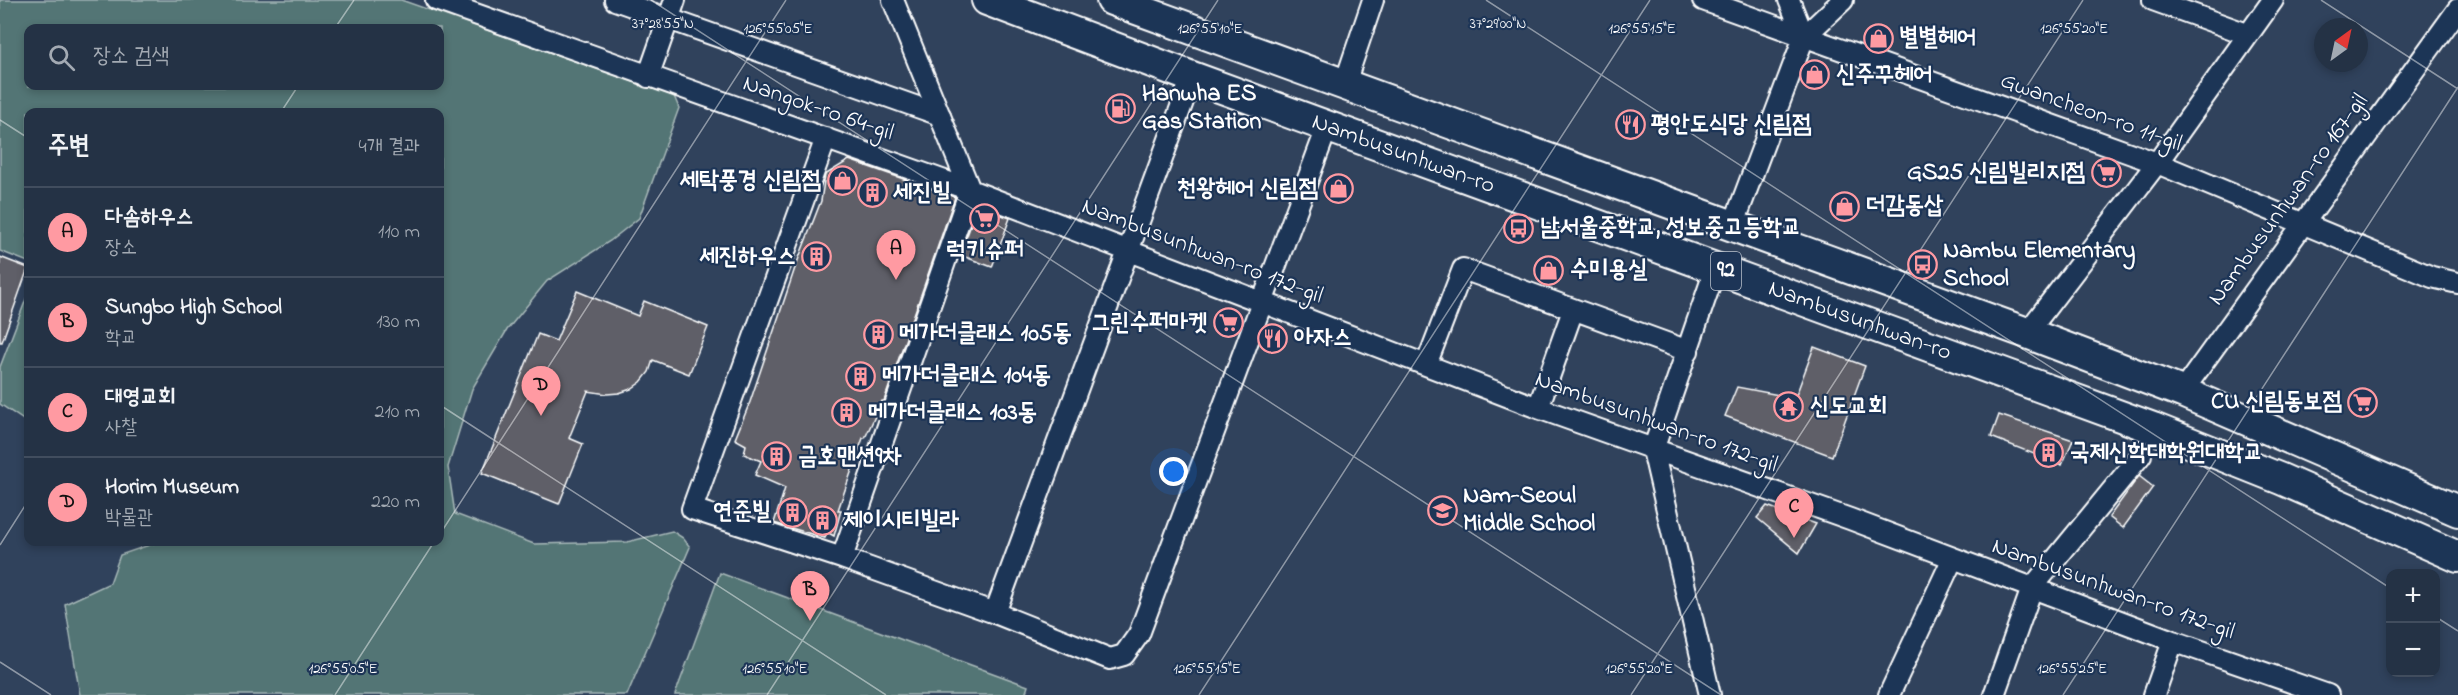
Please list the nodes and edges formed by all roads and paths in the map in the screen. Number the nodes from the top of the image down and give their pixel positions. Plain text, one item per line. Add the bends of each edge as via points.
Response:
1 (436, 0) edge
2 (615, 0) edge
3 (675, 0) edge
4 (893, 0) edge
5 (987, 0) edge
6 (1112, 0) edge
7 (1373, 0) edge
8 (1703, 0) edge
9 (1789, 0) edge
10 (1844, 0) edge
11 (2153, 0) edge
12 (2272, 0) edge
13 (2458, 9) edge
14 (668, 19) junction
15 (2247, 34) junction
16 (1804, 37) junction
17 (648, 77) junction
18 (1192, 77) junction
19 (1345, 83) junction
20 (940, 116) junction
21 (1328, 125) junction
22 (826, 138) junction
23 (2157, 163) junction
24 (970, 190) junction
25 (2303, 224) junction
26 (1732, 226) junction
27 (1128, 251) junction
28 (1716, 267) junction
29 (2458, 283) edge
30 (1261, 302) junction
31 (1573, 310) junction
32 (2027, 333) junction
33 (1688, 351) junction
34 (1426, 364) junction
35 (2182, 392) junction
36 (1538, 408) junction
37 (1653, 450) junction
38 (2141, 455) dead end
39 (2458, 511) edge
40 (2458, 557) edge
41 (842, 558) junction
42 (1953, 558) junction
43 (2032, 588) junction
44 (995, 613) junction
45 (2174, 641) junction
46 (1710, 695) edge
47 (1889, 695) edge
48 (1994, 695) edge
49 (2154, 695) edge
50 (2328, 695) edge

1 - 17 street, Nangok-ro 64-gil
2 - 14 street
3 - 14 street
4 - 20 street
5 - 18 main road, Nambusunhwan-ro / 92
6 - 19 main road, Nambusunhwan-ro / 92
7 - 19 street
8 - 16 street, Gwancheon-ro 11-gil
9 - 16 street
10 - 16 street
11 - 15 street
12 - 15 street
13 - 25 street, Nambusunhwan-ro 167-gil
14 - 17 street
14 - 20 street
15 - 23 street
16 - 23 street, Gwancheon-ro 11-gil
16 - 26 street
17 - 22 street, Nangok-ro 64-gil
18 - 21 main road, Nambusunhwan-ro / 92
18 - 27 street
19 - 26 main road, Nambusunhwan-ro / 92
20 - 24 street
21 - 28 main road, Nambusunhwan-ro / 92
21 - 30 street
22 - 24 street, Nangok-ro 64-gil
22 - 41 street via 692,509
23 - 25 street, Gwancheon-ro 11-gil
23 - 32 street
24 - 27 street, Nambusunhwan-ro 172-gil
24 - 41 street
25 - 29 street, Gwancheon-ro 11-gil via 2432,277
25 - 35 street, Nambusunhwan-ro 167-gil
26 - 32 main road, Nambusunhwan-ro / 92
27 - 30 street, Nambusunhwan-ro 172-gil
27 - 44 street
28 - 33 street
28 - 40 main road, Nambusunhwan-ro / 92 via 2153,428
30 - 34 street, Nambusunhwan-ro 172-gil
30 - 44 street via 1139,634 1124,655 1110,659
31 - 33 street
31 - 34 street via 1463,269
31 - 36 street
32 - 35 main road, Nambusunhwan-ro / 92
33 - 37 street
34 - 36 street, Nambusunhwan-ro 172-gil
35 - 39 main road, Nambusunhwan-ro / 92
36 - 37 street, Nambusunhwan-ro 172-gil
37 - 42 street, Nambusunhwan-ro 172-gil
37 - 46 street
38 - 43 street
41 - 44 street
42 - 43 street, Nambusunhwan-ro 172-gil
42 - 47 street
43 - 45 street, Nambusunhwan-ro 172-gil
43 - 48 street
45 - 49 street
45 - 50 street, Nambusunhwan-ro 172-gil

